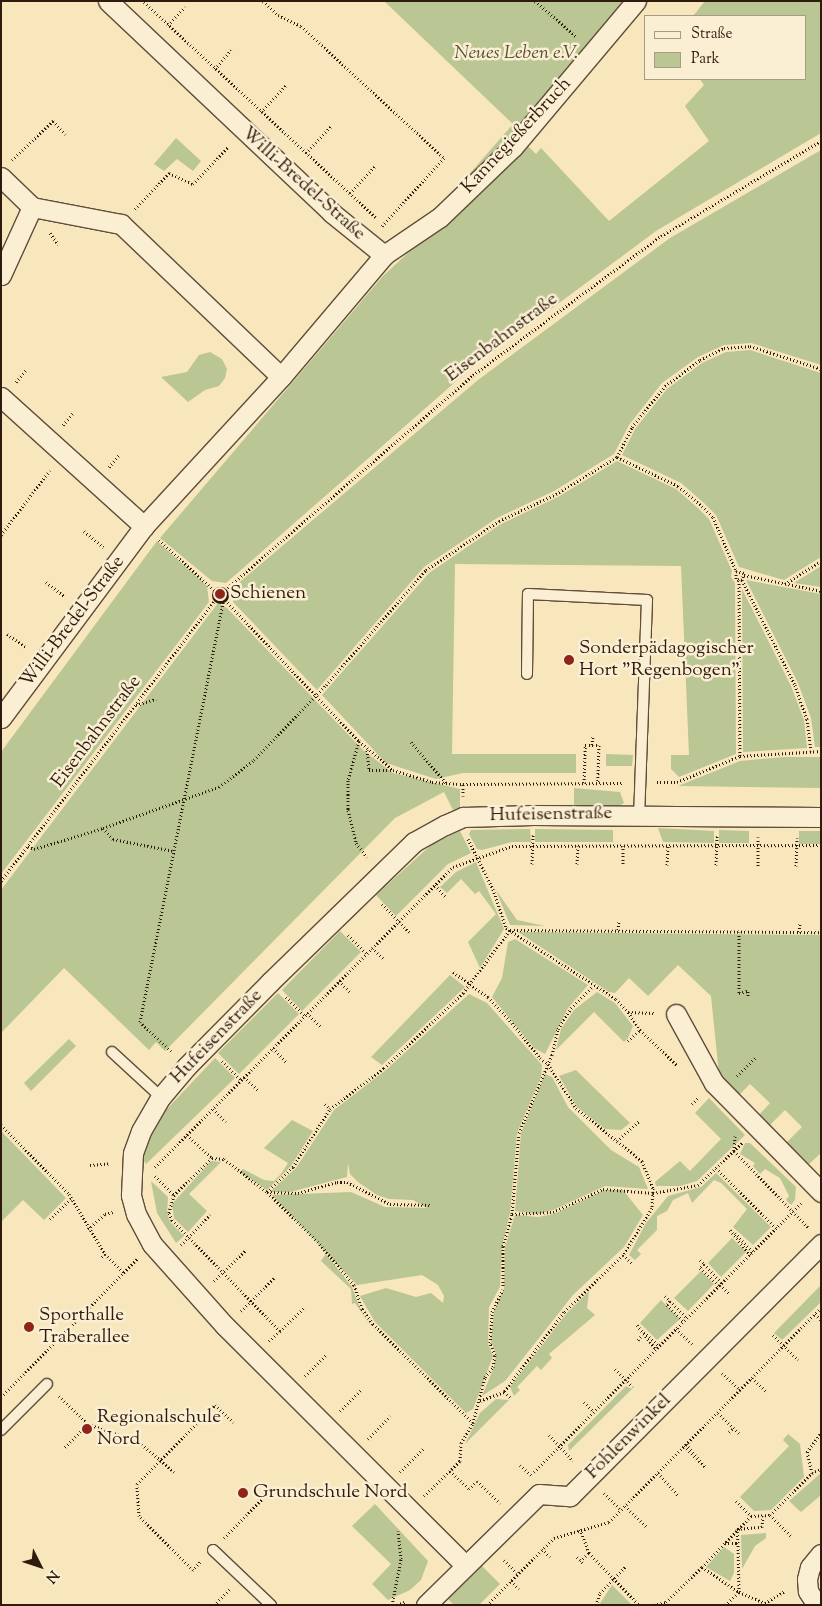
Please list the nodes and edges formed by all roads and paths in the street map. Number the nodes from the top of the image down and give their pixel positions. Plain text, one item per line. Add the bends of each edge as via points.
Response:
1 (108, 1) edge
2 (144, 1) edge
3 (263, 1) edge
4 (535, 1) edge
5 (636, 1) edge
6 (595, 52) junction
7 (286, 85) dead end
8 (261, 111) junction
9 (331, 126) dead end
10 (244, 130) junction
11 (65, 134) dead end
12 (821, 141) edge
13 (307, 153) junction
14 (375, 166) dead end
15 (4, 171) edge
16 (290, 173) junction
17 (350, 193) junction
18 (32, 207) junction
19 (332, 213) junction
20 (121, 224) junction
21 (383, 224) junction
22 (393, 225) dead end
23 (368, 242) junction
24 (384, 255) junction
25 (1, 275) edge
26 (821, 369) edge
27 (281, 377) junction
28 (1, 397) edge
29 (63, 454) junction
30 (617, 457) junction
31 (144, 526) junction
32 (1, 536) edge
33 (821, 562) edge
34 (736, 571) junction
35 (744, 575) junction
36 (740, 580) junction
37 (785, 584) junction
38 (225, 590) junction
39 (821, 590) edge
40 (215, 591) junction
41 (216, 599) junction
42 (224, 600) junction
43 (526, 674) dead end
44 (316, 696) junction
45 (156, 699) dead end
46 (135, 705) junction
47 (1, 718) edge
48 (593, 736) dead end
49 (359, 741) junction
50 (411, 742) dead end
51 (592, 745) junction
52 (367, 749) junction
53 (811, 751) junction
54 (821, 751) edge
55 (740, 756) junction
56 (393, 770) junction
57 (641, 782) junction
58 (677, 782) dead end
59 (447, 783) junction
60 (584, 783) junction
61 (598, 783) junction
62 (184, 801) junction
63 (639, 815) junction
64 (821, 818) edge
65 (103, 828) junction
66 (668, 845) junction
67 (717, 845) junction
68 (28, 846) junction
69 (534, 846) junction
70 (578, 846) junction
71 (623, 846) junction
72 (758, 846) junction
73 (797, 846) junction
74 (821, 846) edge
75 (174, 851) junction
76 (477, 856) junction
77 (532, 864) dead end
78 (577, 864) dead end
79 (622, 864) dead end
80 (667, 865) dead end
81 (716, 865) dead end
82 (758, 866) dead end
83 (796, 866) dead end
84 (381, 872) junction
85 (1, 882) edge
86 (434, 885) junction
87 (365, 887) junction
88 (444, 896) dead end
89 (619, 920) dead end
90 (398, 922) junction
91 (800, 922) dead end
92 (510, 930) junction
93 (618, 930) junction
94 (409, 932) dead end
95 (739, 932) junction
96 (799, 932) junction
97 (821, 932) edge
98 (372, 948) junction
99 (383, 958) dead end
100 (453, 972) dead end
101 (339, 981) junction
102 (270, 982) junction
103 (470, 986) junction
104 (593, 986) junction
105 (350, 992) dead end
106 (748, 998) dead end
107 (306, 1014) junction
108 (676, 1014) joint
109 (322, 1027) dead end
110 (640, 1030) dead end
111 (156, 1037) dead end
112 (628, 1041) dead end
113 (272, 1048) junction
114 (112, 1052) dead end
115 (286, 1062) dead end
116 (548, 1064) junction
117 (244, 1077) junction
118 (258, 1090) dead end
119 (161, 1097) junction
120 (325, 1104) dead end
121 (213, 1109) junction
122 (330, 1109) junction
123 (638, 1121) dead end
124 (226, 1122) dead end
125 (1, 1124) edge
126 (758, 1127) junction
127 (187, 1135) junction
128 (617, 1142) junction
129 (734, 1151) junction
130 (212, 1158) junction
131 (116, 1163) dead end
132 (90, 1164) dead end
133 (716, 1168) junction
134 (819, 1190) edge
135 (267, 1192) junction
136 (653, 1192) junction
137 (174, 1195) junction
138 (71, 1199) junction
139 (432, 1205) dead end
140 (117, 1211) dead end
141 (794, 1211) junction
142 (512, 1214) junction
143 (210, 1215) dead end
144 (50, 1219) dead end
145 (295, 1220) junction
146 (291, 1223) dead end
147 (776, 1228) junction
148 (88, 1229) junction
149 (730, 1230) dead end
150 (189, 1237) junction
151 (152, 1244) junction
152 (821, 1244) edge
153 (246, 1250) dead end
154 (105, 1254) junction
155 (751, 1254) junction
156 (623, 1255) junction
157 (101, 1258) dead end
158 (700, 1260) dead end
159 (632, 1264) dead end
160 (224, 1272) junction
161 (124, 1273) junction
162 (274, 1278) dead end
163 (720, 1285) junction
164 (729, 1293) dead end
165 (665, 1296) dead end
166 (198, 1298) junction
167 (251, 1301) junction
168 (670, 1301) junction
169 (304, 1308) dead end
170 (821, 1308) edge
171 (815, 1314) junction
172 (688, 1318) junction
173 (821, 1320) edge
174 (684, 1322) junction
175 (637, 1325) dead end
176 (225, 1326) junction
177 (280, 1331) junction
178 (643, 1334) junction
179 (773, 1335) dead end
180 (638, 1340) dead end
181 (265, 1345) dead end
182 (784, 1346) junction
183 (657, 1347) junction
184 (327, 1354) dead end
185 (798, 1360) dead end
186 (30, 1368) junction
187 (615, 1369) dead end
188 (752, 1378) junction
189 (626, 1380) junction
190 (47, 1384) junction
191 (633, 1387) dead end
192 (362, 1389) dead end
193 (290, 1390) junction
194 (504, 1392) junction
195 (767, 1392) dead end
196 (1, 1396) edge
197 (511, 1398) dead end
198 (479, 1401) junction
199 (584, 1402) dead end
200 (594, 1412) junction
201 (718, 1412) junction
202 (390, 1416) dead end
203 (233, 1422) dead end
204 (473, 1423) junction
205 (88, 1424) junction
206 (325, 1426) junction
207 (734, 1428) junction
208 (1, 1430) edge
209 (729, 1432) dead end
210 (739, 1433) dead end
211 (821, 1433) edge
212 (549, 1435) dead end
213 (685, 1445) junction
214 (560, 1446) junction
215 (65, 1447) dead end
216 (423, 1449) dead end
217 (354, 1454) junction
218 (159, 1460) junction
219 (520, 1465) dead end
220 (705, 1467) dead end
221 (821, 1470) edge
222 (450, 1471) junction
223 (174, 1472) dead end
224 (812, 1473) junction
225 (657, 1474) junction
226 (531, 1475) junction
227 (525, 1481) dead end
228 (386, 1486) junction
229 (677, 1493) dead end
230 (607, 1496) dead end
231 (508, 1498) dead end
232 (262, 1499) dead end
233 (603, 1499) dead end
234 (420, 1500) dead end
235 (736, 1501) dead end
236 (502, 1504) junction
237 (625, 1506) junction
238 (495, 1511) dead end
239 (770, 1515) junction
240 (751, 1516) junction
241 (763, 1516) junction
242 (396, 1523) dead end
243 (647, 1527) dead end
244 (580, 1529) junction
245 (737, 1529) junction
246 (792, 1536) dead end
247 (724, 1543) junction
248 (738, 1543) junction
249 (542, 1549) junction
250 (213, 1550) junction
251 (589, 1553) junction
252 (821, 1554) edge
253 (550, 1557) dead end
254 (580, 1560) dead end
255 (465, 1565) junction
256 (626, 1566) dead end
257 (702, 1567) junction
258 (613, 1579) junction
259 (807, 1579) junction
260 (510, 1581) junction
261 (519, 1589) dead end
262 (739, 1592) junction
263 (766, 1604) edge
264 (271, 1605) edge
265 (392, 1605) edge
266 (426, 1605) edge
267 (487, 1605) edge
268 (596, 1605) edge
269 (639, 1605) edge
270 (654, 1605) edge
271 (725, 1605) edge
272 (817, 1605) edge

1 - 10 street, Willi-Bredel-Straße
2 - 8 path
3 - 21 path via 278,15 301,26 444,158
4 - 6 path
5 - 6 street, Kannegießerbruch
6 - 24 street, Kannegießerbruch via 529,130 453,204
7 - 8 path
8 - 10 path
8 - 13 path
9 - 13 path
10 - 16 street, Willi-Bredel-Straße
10 - 20 path via 193,184 170,173
11 - 15 path via 53,121
12 - 38 path, Eisenbahnstraße via 661,236 473,375
13 - 16 path
13 - 17 path
14 - 17 path
15 - 18 street
16 - 19 street, Willi-Bredel-Straße
17 - 19 path
17 - 21 path
18 - 20 street
18 - 25 street
19 - 23 street, Willi-Bredel-Straße
20 - 27 street
21 - 22 path
21 - 23 path
23 - 24 street, Willi-Bredel-Straße
24 - 27 street, Willi-Bredel-Straße
26 - 30 path via 750,346 724,348 700,360 665,386 632,427
27 - 31 street, Willi-Bredel-Straße
28 - 29 street
29 - 31 street
29 - 32 path
30 - 34 path via 678,486 702,506 712,517
30 - 44 path via 556,494 499,521 426,570
31 - 40 path
31 - 47 street, Willi-Bredel-Straße
33 - 37 path
34 - 35 path
34 - 36 path via 735,577
35 - 36 path
35 - 37 path
36 - 53 path via 795,685 807,719
36 - 55 path
37 - 39 path
38 - 40 path
38 - 42 path
40 - 41 path
41 - 42 path
41 - 46 path, Eisenbahnstraße
42 - 44 path
42 - 62 path
43 - 57 lane via 528,594 647,600
44 - 49 path
44 - 62 path via 236,775
45 - 46 path
46 - 68 path, Eisenbahnstraße
48 - 51 path
49 - 52 path
49 - 84 path via 348,780 351,828 359,848
50 - 59 path
51 - 60 path via 585,745
51 - 61 path via 599,745
52 - 56 path
52 - 56 path via 369,770
53 - 54 path
53 - 55 path
55 - 58 path
56 - 59 path via 432,782
57 - 61 path
57 - 63 lane
59 - 60 path
60 - 61 path
62 - 65 path
62 - 75 path
63 - 64 street, Hufeisenstraße
63 - 84 street, Hufeisenstraße via 463,817 425,834
65 - 68 path via 34,849
65 - 75 path via 113,839
66 - 67 path
66 - 71 path
66 - 80 path
67 - 72 path
67 - 81 path
68 - 85 path, Eisenbahnstraße
69 - 70 path
69 - 76 path via 512,846
69 - 77 path
70 - 71 path
70 - 78 path
71 - 79 path
72 - 73 path
72 - 82 path
73 - 74 path
73 - 83 path
75 - 111 path via 140,1022
76 - 86 path via 453,867
76 - 92 path via 506,928
84 - 87 street, Hufeisenstraße
86 - 88 path
86 - 90 path
87 - 90 path
87 - 102 street, Hufeisenstraße
89 - 93 path
90 - 94 path
90 - 98 path
91 - 96 path
92 - 93 path
92 - 103 path
92 - 104 path
93 - 95 path
95 - 96 path
95 - 106 path via 739,992 748,991
96 - 97 path
98 - 99 path
98 - 101 path
100 - 103 path
101 - 105 path
101 - 107 path
102 - 107 path
102 - 119 street, Hufeisenstraße
103 - 116 path via 488,997
103 - 122 path via 384,1068
104 - 108 path via 616,999 628,1012
104 - 116 path via 558,1029
107 - 109 path
107 - 113 path
108 - 126 street via 714,1083
110 - 112 path
113 - 115 path
113 - 117 path
114 - 119 lane
116 - 128 path via 576,1108
116 - 142 path via 519,1133
117 - 118 path
117 - 121 path
119 - 151 street, Hufeisenstraße via 141,1131 129,1177 136,1214
120 - 122 path
121 - 124 path
121 - 127 path
122 - 135 path via 293,1167
123 - 128 path
125 - 138 path
126 - 129 path
126 - 134 street
127 - 130 path
127 - 137 path via 150,1172
128 - 136 path via 642,1161
129 - 133 path
129 - 141 path
130 - 135 path via 224,1159
130 - 137 path
131 - 132 path
133 - 136 path via 698,1185
133 - 147 path
134 - 141 path
135 - 139 path via 298,1194 347,1182 390,1204
135 - 145 path
136 - 142 path via 603,1189 553,1212
136 - 156 path via 652,1208
137 - 150 path via 169,1213
138 - 144 path
138 - 148 path
140 - 148 path via 105,1214
141 - 147 path
142 - 198 path via 503,1246 503,1289 492,1312 490,1343 496,1355
143 - 150 path
145 - 146 path
145 - 204 path via 354,1285 362,1309 373,1324
147 - 155 path
148 - 154 path
149 - 155 path
150 - 160 path
151 - 161 path
151 - 166 street, Hufeisenstraße
152 - 255 street, Fohlenwinkel via 570,1496 538,1494
153 - 160 path
154 - 157 path
154 - 161 path
155 - 163 path
156 - 159 path
156 - 194 path via 564,1312
158 - 163 path
160 - 166 path
160 - 167 path
161 - 186 path
162 - 167 path
163 - 164 path
163 - 172 path
165 - 168 path
166 - 176 street, Hufeisenstraße
167 - 176 path
167 - 177 path
168 - 172 path
168 - 174 path via 667,1305
169 - 177 path
170 - 171 path
171 - 173 path
171 - 182 path
172 - 174 path
174 - 183 path
175 - 178 path
176 - 193 street, Hufeisenstraße
177 - 181 path
178 - 180 path
178 - 183 path
179 - 182 path
182 - 185 path
182 - 188 path
183 - 189 path
184 - 193 path
186 - 190 path
186 - 196 path
187 - 189 path
188 - 195 path
188 - 201 path
189 - 191 path
189 - 200 path
190 - 205 path
190 - 208 lane
192 - 206 path
193 - 206 street, Hufeisenstraße
194 - 197 path
194 - 198 path
198 - 204 path
199 - 200 path
200 - 214 path
201 - 207 path
201 - 213 path
202 - 217 path
203 - 218 path via 215,1404
204 - 222 path via 461,1443 460,1460
205 - 215 path
205 - 218 path via 139,1442
206 - 217 street, Hufeisenstraße
207 - 209 path
207 - 210 path
211 - 224 path via 807,1452
212 - 214 path
213 - 220 path
213 - 225 path
214 - 226 path
216 - 228 path
217 - 228 street, Hufeisenstraße
218 - 223 path
218 - 250 path via 137,1484 139,1516 193,1570
219 - 226 path
221 - 224 path
222 - 234 path
222 - 236 path via 469,1489 477,1481
224 - 239 path
225 - 229 path
225 - 237 path
226 - 227 path
228 - 255 street, Hufeisenstraße
230 - 233 path
231 - 236 path
232 - 250 path
235 - 240 path
236 - 238 path
237 - 243 path
237 - 244 path via 609,1522
239 - 241 path
239 - 246 path
240 - 241 path
240 - 245 path
241 - 245 path via 762,1527
242 - 265 path via 400,1559
244 - 249 path via 554,1538
244 - 251 path
245 - 247 path
245 - 248 path
247 - 248 path
247 - 257 path
248 - 262 path
249 - 253 path
249 - 260 path
250 - 264 lane
251 - 254 path
251 - 258 path
252 - 259 street via 810,1567
255 - 266 street, Fohlenwinkel
256 - 258 path
257 - 262 path
257 - 270 path via 666,1602
258 - 268 path via 600,1593
258 - 269 path
259 - 263 path
259 - 272 street via 808,1591
260 - 261 path
260 - 267 path
262 - 263 path
262 - 271 path

